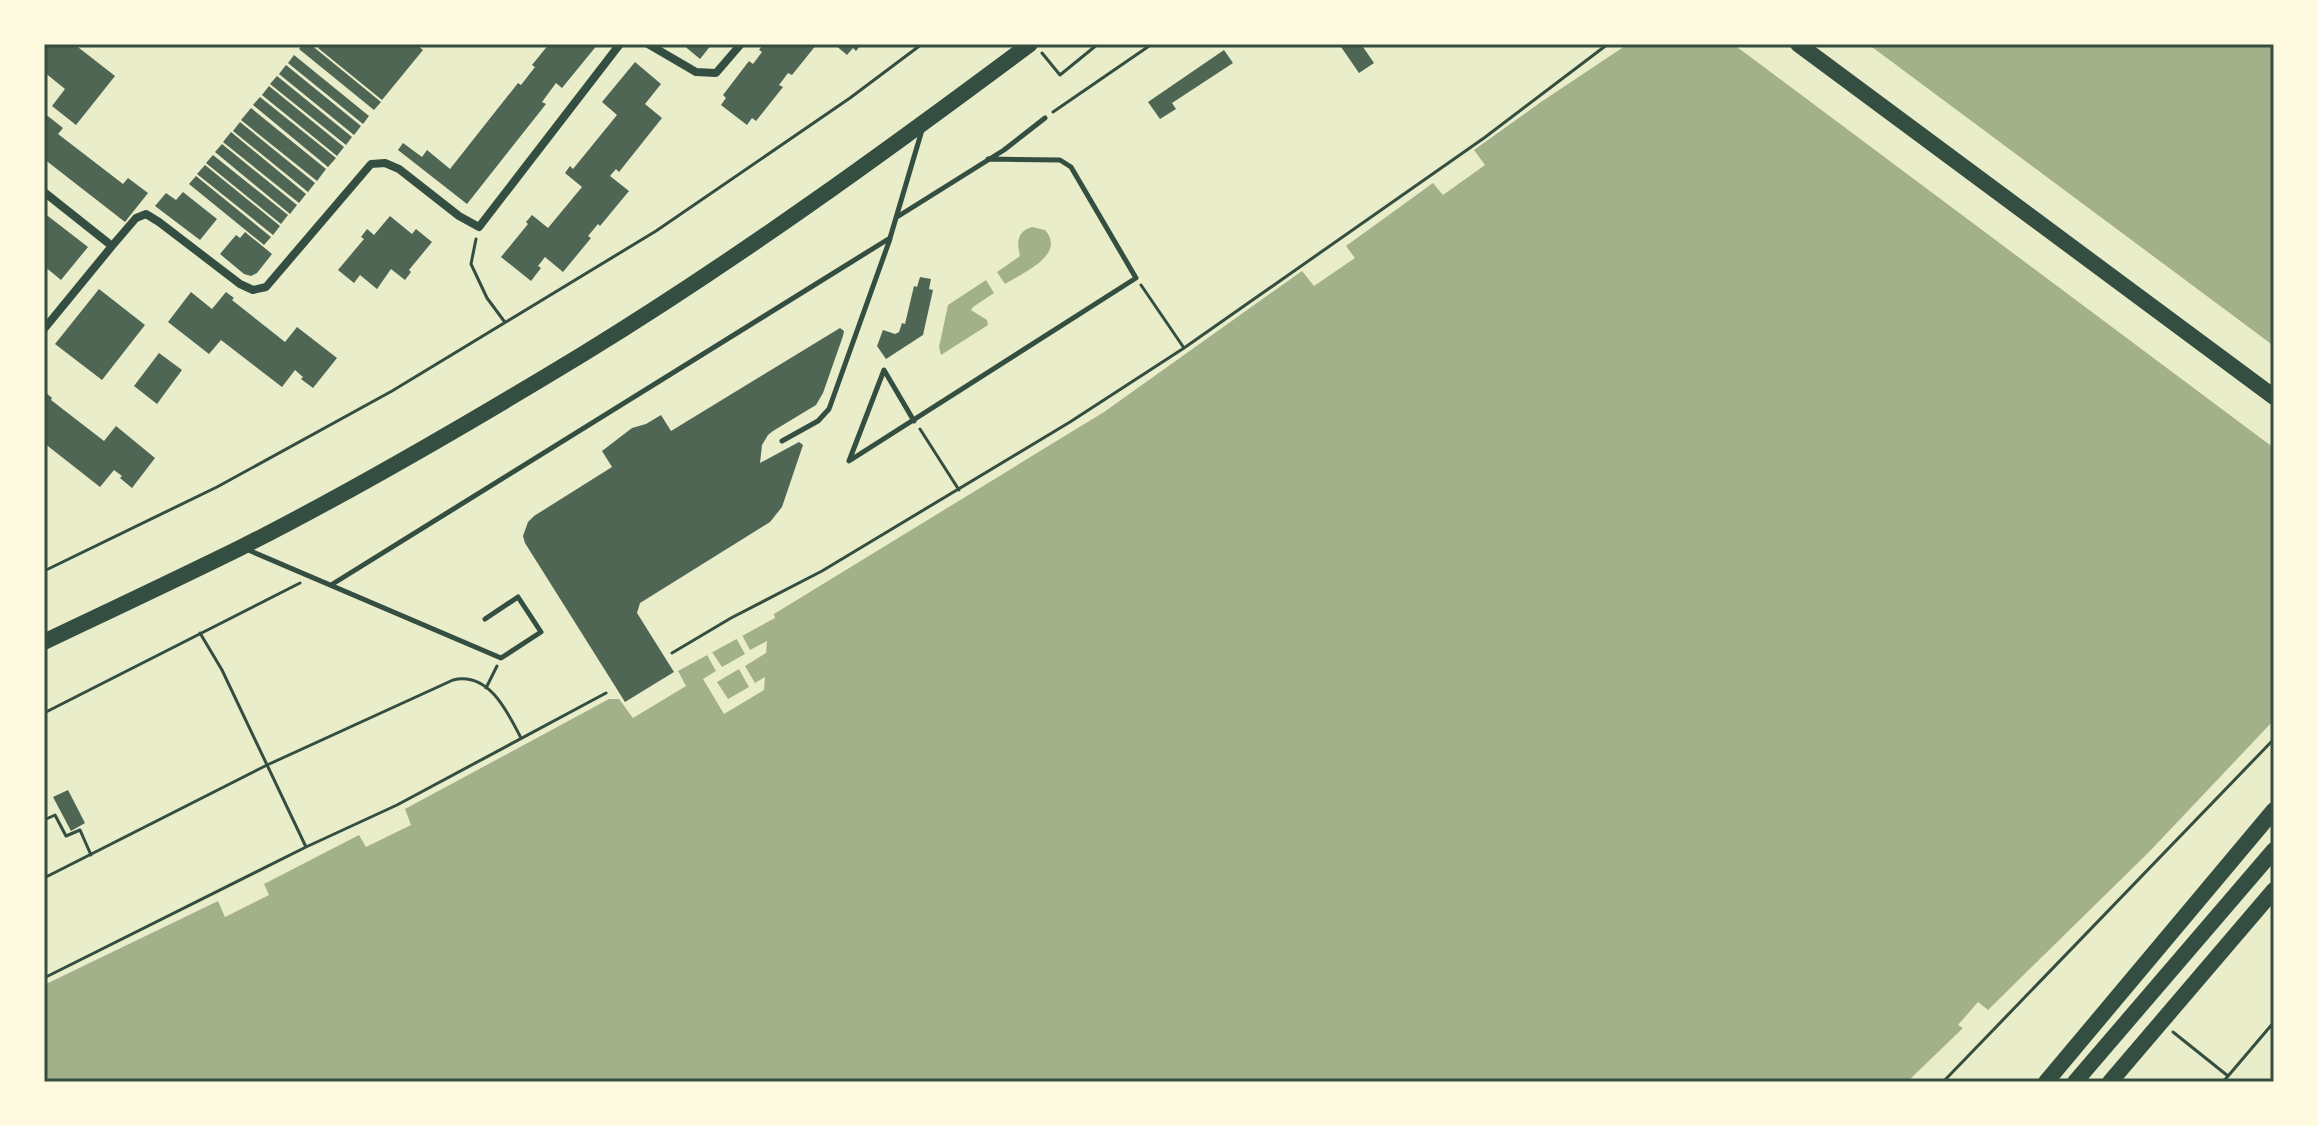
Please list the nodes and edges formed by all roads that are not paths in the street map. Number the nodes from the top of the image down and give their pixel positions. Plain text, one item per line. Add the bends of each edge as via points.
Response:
1 (620, 44) edge
2 (648, 44) edge
3 (741, 44) edge
4 (1032, 44) edge
5 (1798, 44) edge
6 (1045, 118) road end
7 (924, 123) junction
8 (988, 159) junction
9 (44, 192) edge
10 (897, 217) junction
11 (890, 238) junction
12 (112, 246) junction
13 (44, 329) edge
14 (2274, 397) edge
15 (914, 421) junction
16 (782, 441) dead end
17 (242, 547) junction
18 (331, 585) junction
19 (485, 619) dead end
20 (44, 642) edge
21 (2274, 810) edge
22 (2274, 850) edge
23 (2274, 890) edge
24 (2046, 1082) edge
25 (2075, 1082) edge
26 (2110, 1082) edge

1 - 12 street via 479,227 385,163 371,164 266,287 253,290 240,284 146,214
2 - 3 street via 696,72 716,73
4 - 7 main road
5 - 14 main road
6 - 8 lane
7 - 10 lane
7 - 17 main road via 752,245 583,354
8 - 10 lane
8 - 15 lane via 1060,160 1071,167 1136,278
9 - 12 street
10 - 11 lane
11 - 16 lane via 829,409
11 - 18 lane
12 - 13 street
15 - 15 lane via 888,437 849,461 884,370
17 - 18 lane
17 - 20 main road
18 - 19 lane via 501,658 541,632 518,597
21 - 24 main road
22 - 25 main road
23 - 26 main road

